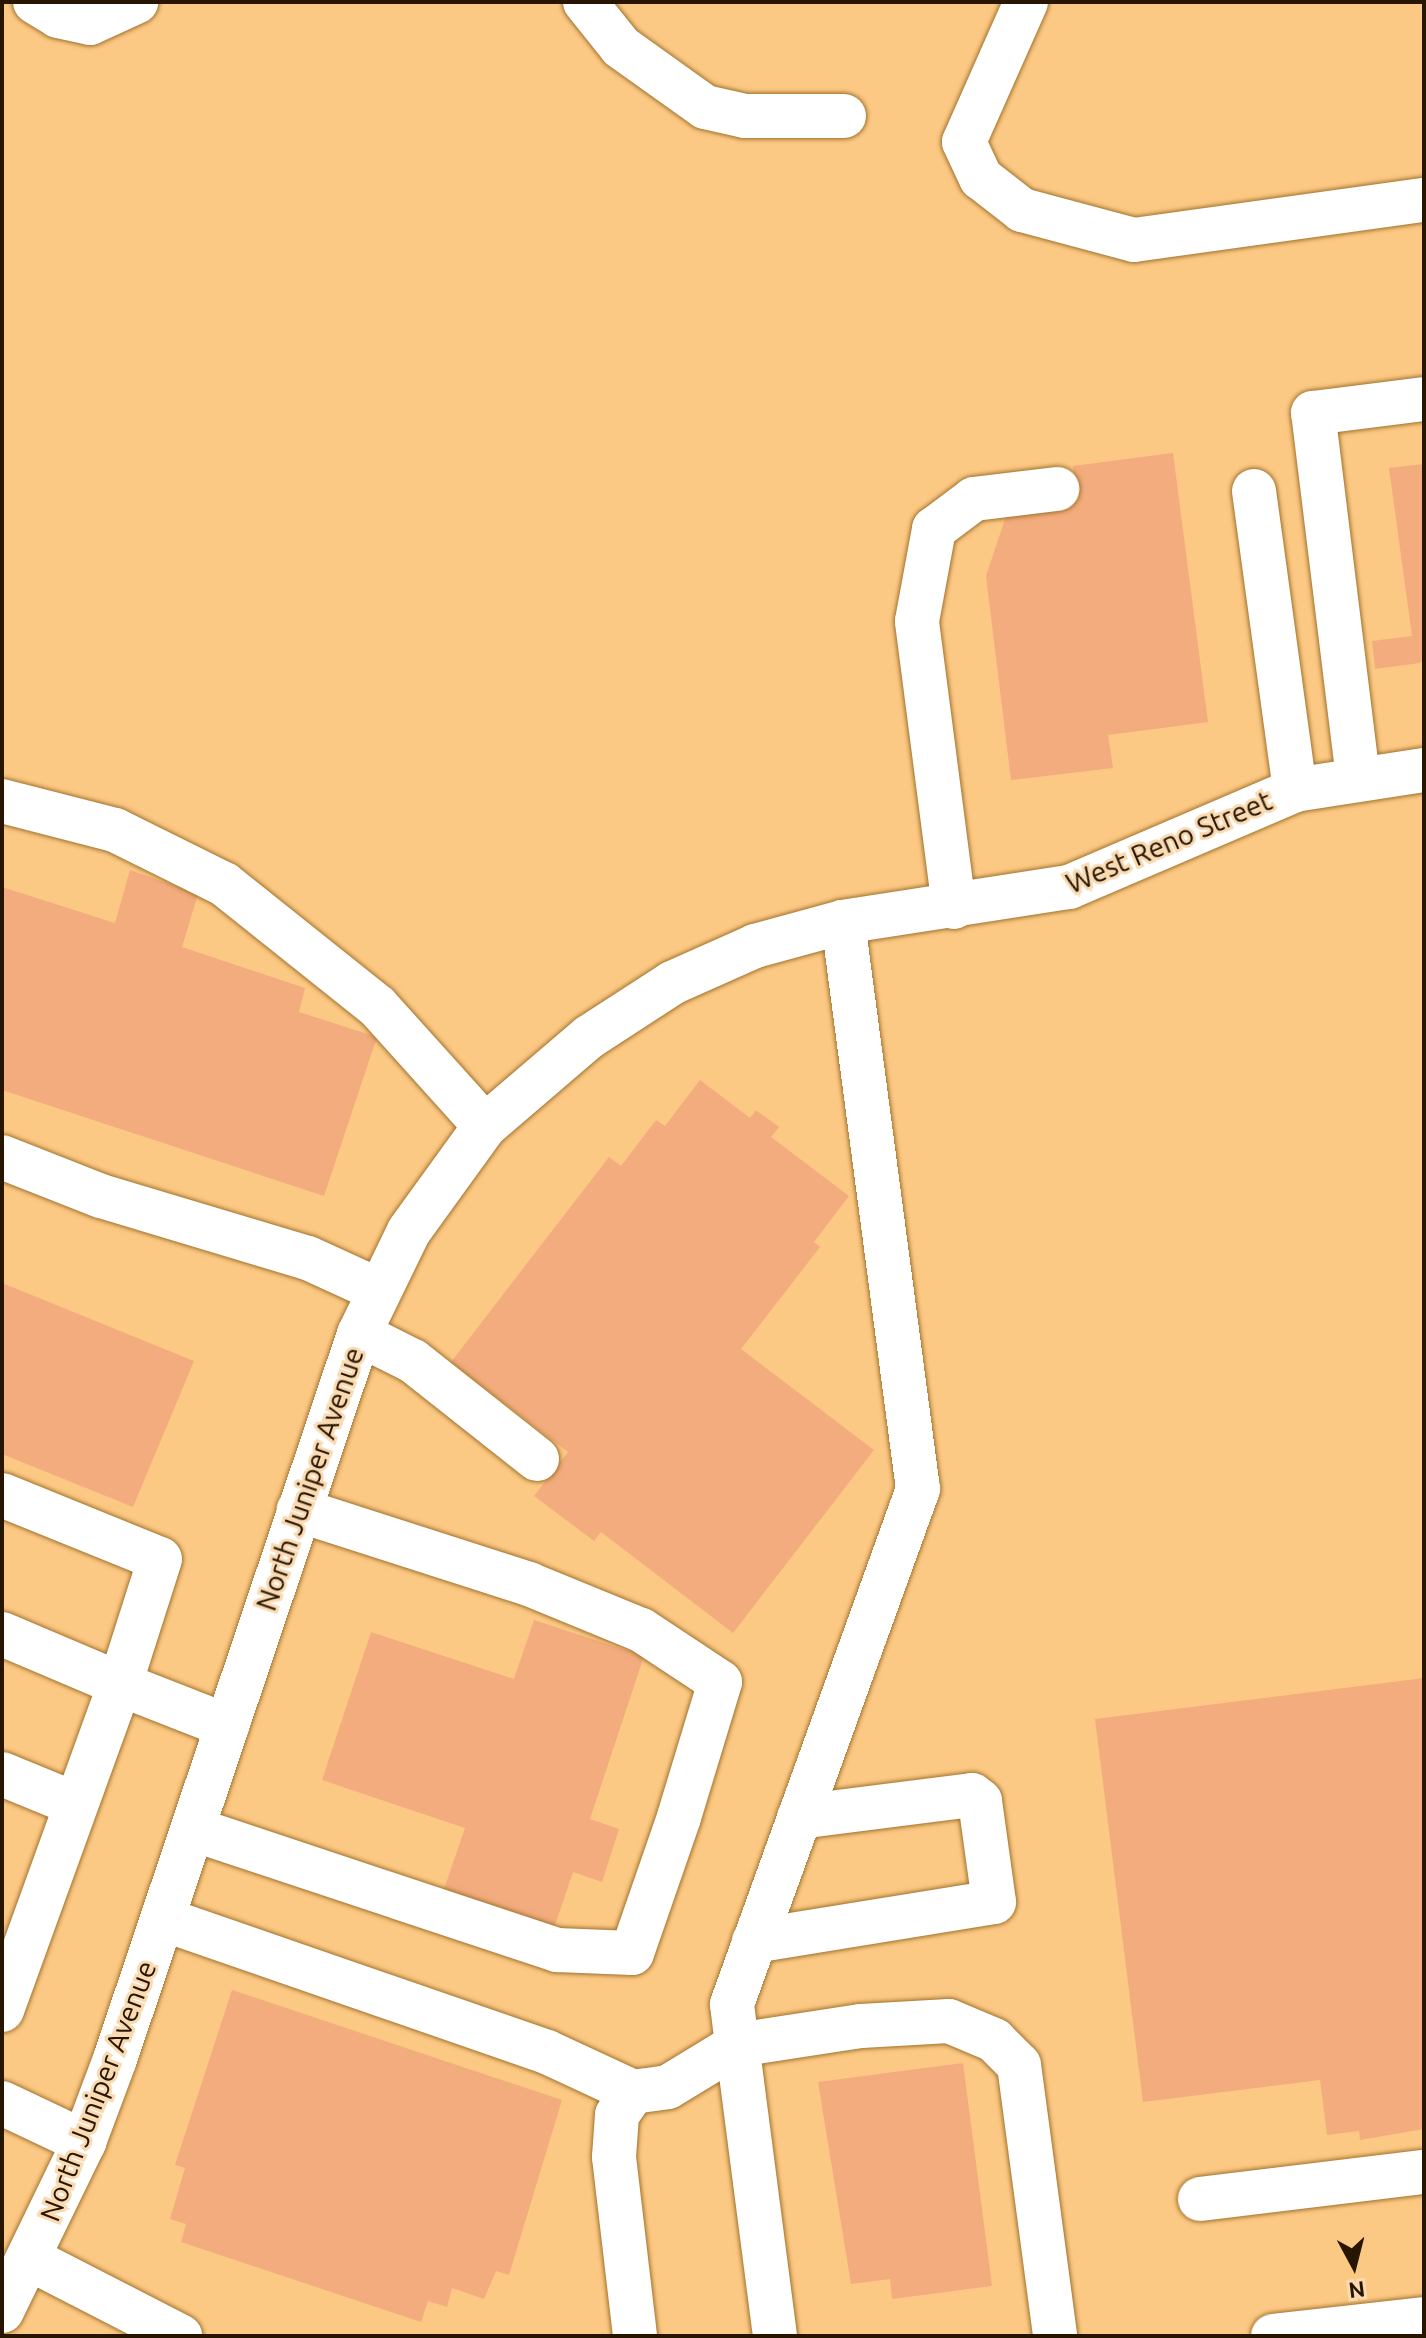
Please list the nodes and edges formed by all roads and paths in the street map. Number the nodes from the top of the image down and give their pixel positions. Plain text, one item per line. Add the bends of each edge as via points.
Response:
1 (136, 2) edge
2 (585, 2) edge
3 (1026, 2) edge
4 (46, 9) edge
5 (844, 116) dead end
6 (1424, 200) edge
7 (1424, 399) edge
8 (1057, 489) dead end
9 (1254, 491) dead end
10 (1424, 770) edge
11 (1358, 778) junction
12 (1295, 790) junction
13 (2, 801) edge
14 (934, 910) junction
15 (843, 922) junction
16 (485, 1126) junction
17 (2, 1157) edge
18 (378, 1290) junction
19 (359, 1334) junction
20 (537, 1459) dead end
21 (2, 1495) edge
22 (299, 1510) junction
23 (2, 1634) edge
24 (120, 1684) junction
25 (227, 1726) junction
26 (2, 1774) edge
27 (75, 1804) junction
28 (799, 1817) junction
29 (193, 1829) junction
30 (163, 1919) junction
31 (754, 1941) junction
32 (2, 2010) edge
33 (737, 2045) junction
34 (633, 2092) junction
35 (2, 2103) edge
36 (84, 2142) junction
37 (1424, 2172) edge
38 (1200, 2199) dead end
39 (30, 2259) junction
40 (2, 2311) edge
41 (1424, 2319) edge
42 (180, 2336) edge
43 (635, 2336) edge
44 (775, 2336) edge
45 (1055, 2336) edge
46 (1273, 2336) edge

1 - 4 street via 90,23
2 - 5 street via 621,47 705,107 745,116
3 - 6 street via 964,142 981,178 1022,210 1134,240
7 - 11 street via 1313,413
8 - 14 street via 974,499 934,529 917,621
9 - 12 street
10 - 11 street, West Reno Street
11 - 12 street, West Reno Street
12 - 14 street, West Reno Street via 1069,887
13 - 16 street via 115,830 224,884 377,1006
14 - 15 street, North Juniper Avenue
15 - 16 street, North Juniper Avenue via 755,946 672,983 589,1037
15 - 28 street via 918,1489
16 - 18 street, North Juniper Avenue via 417,1219
17 - 18 street via 101,1196 308,1258
18 - 19 street, North Juniper Avenue
19 - 20 street via 413,1361
19 - 22 street, North Juniper Avenue
21 - 24 street via 160,1559
22 - 25 street, North Juniper Avenue
22 - 29 street via 529,1584 641,1630 720,1682 679,1817 632,1953 557,1950
23 - 24 street
24 - 25 street
24 - 27 street
25 - 29 street, North Juniper Avenue
26 - 27 street
27 - 32 street via 50,1890
28 - 31 street
28 - 31 street via 972,1795 980,1801 994,1902
29 - 30 street, North Juniper Avenue
30 - 34 street via 547,2052
30 - 36 street, North Juniper Avenue
31 - 33 street via 732,2004
33 - 34 street via 668,2087
33 - 44 street
33 - 45 street via 861,2026 949,2021 994,2040 1019,2065
34 - 43 street via 617,2115 614,2157
35 - 36 street
36 - 39 street, North Juniper Avenue
37 - 38 street
39 - 40 street, North Juniper Avenue
39 - 42 street
41 - 46 street

